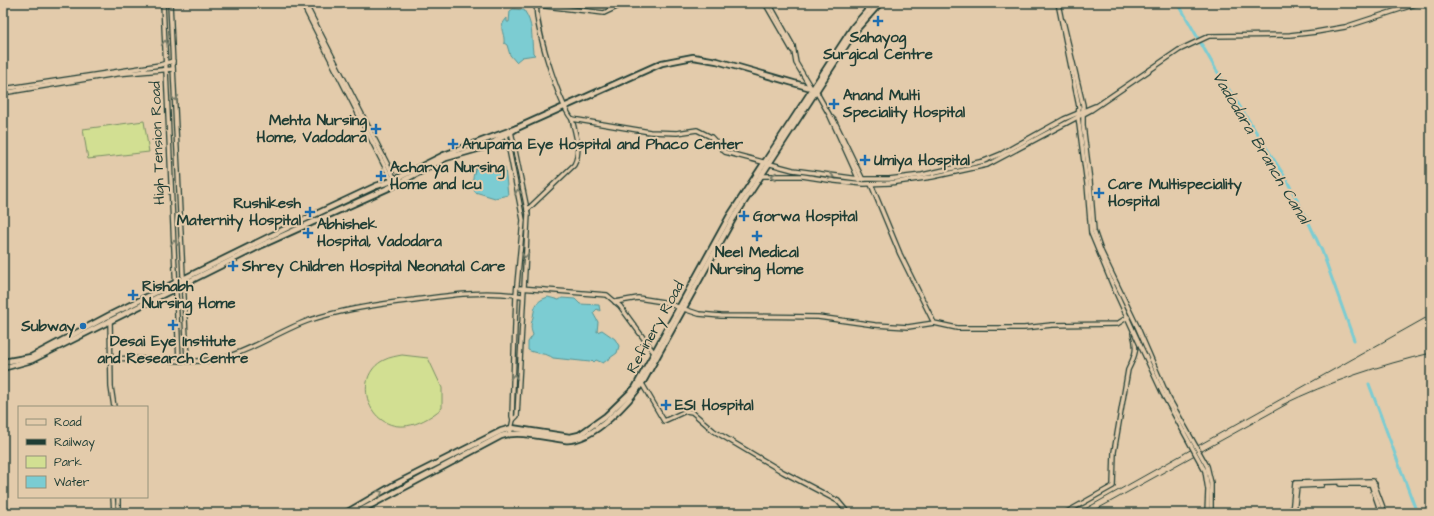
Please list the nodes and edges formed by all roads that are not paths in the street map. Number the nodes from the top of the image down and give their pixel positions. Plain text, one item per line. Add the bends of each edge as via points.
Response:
1 (164, 3) edge
2 (170, 3) edge
3 (302, 3) edge
4 (305, 3) edge
5 (625, 3) edge
6 (765, 3) edge
7 (769, 3) edge
8 (863, 3) edge
9 (874, 3) edge
10 (880, 3) edge
11 (1059, 3) edge
12 (1419, 3) edge
13 (537, 4) edge
14 (869, 12) junction
15 (774, 14) junction
16 (173, 61) junction
17 (166, 64) junction
18 (166, 69) junction
19 (174, 69) junction
20 (3, 89) edge
21 (813, 90) junction
22 (3, 93) edge
23 (1097, 106) junction
24 (565, 108) junction
25 (1083, 110) junction
26 (1079, 112) junction
27 (1083, 115) junction
28 (1078, 117) junction
29 (572, 119) junction
30 (508, 133) junction
31 (768, 162) junction
32 (965, 168) junction
33 (759, 175) junction
34 (394, 180) junction
35 (861, 182) junction
36 (871, 184) junction
37 (528, 209) junction
38 (523, 214) junction
39 (183, 280) junction
40 (175, 284) junction
41 (517, 288) junction
42 (523, 289) junction
43 (516, 295) junction
44 (522, 296) junction
45 (615, 302) junction
46 (682, 309) junction
47 (110, 317) junction
48 (1128, 317) junction
49 (1130, 322) junction
50 (935, 323) junction
51 (655, 354) junction
52 (111, 359) junction
53 (179, 360) junction
54 (188, 360) junction
55 (3, 362) edge
56 (3, 368) edge
57 (641, 382) junction
58 (114, 406) edge
59 (513, 420) junction
60 (511, 428) junction
61 (510, 434) junction
62 (1372, 483) junction
63 (113, 498) edge
64 (118, 498) edge
65 (114, 513) edge
66 (118, 513) edge
67 (346, 513) edge
68 (356, 513) edge
69 (848, 513) edge
70 (1065, 513) edge
71 (1207, 513) edge
72 (1211, 513) edge
73 (1293, 513) edge
74 (1381, 513) edge
75 (1385, 513) edge

17 -> 1 street, High Tension Road
2 - 16 street, High Tension Road
3 - 34 street
4 - 34 street
5 - 13 street via 604,13
6 - 15 street
7 - 15 street
8 - 14 street
9 - 14 main road, Refinery Road
10 - 14 main road, Refinery Road
11 - 25 street
11 - 26 street
12 - 23 street via 1344,27 1316,32 1290,35 1209,36 1179,50
13 - 24 street via 537,21
14 - 21 main road, Refinery Road
15 - 21 street via 793,51 796,63
16 - 17 street
16 - 19 street, High Tension Road
17 - 18 street, High Tension Road
17 - 20 street
18 - 19 street
18 - 22 street via 116,74
40 -> 18 street, High Tension Road
19 -> 39 street, High Tension Road
21 - 24 main road via 752,70 693,57 662,62
21 - 31 main road, Refinery Road
21 - 35 street via 830,116
23 - 25 street
23 - 27 street
24 - 29 street
24 - 30 main road
25 - 26 street
25 - 27 street
26 - 28 street
26 - 32 street via 1000,154
27 - 28 street
27 - 72 street, bridge via 1095,234 1167,395 1207,466 1211,483
28 - 32 street via 1046,132 1003,158 987,165
28 - 48 street via 1091,233
29 - 31 street via 650,132 677,133 697,130 711,137 725,152
29 - 37 street via 578,159
30 - 34 main road via 444,155
30 - 37 street
38 -> 30 street
30 - 39 main road via 488,146 446,158 395,185
31 - 33 main road, Refinery Road
31 -> 35 street
32 - 35 street
32 - 36 street via 916,180
35 -> 33 street
33 - 46 main road, Refinery Road
34 - 39 main road via 297,223
35 - 36 street
36 - 50 street via 900,254
37 - 38 street
37 -> 42 street
38 - 41 street
39 - 40 main road
39 - 54 street, High Tension Road
40 - 47 main road
40 - 53 street, High Tension Road
41 - 42 street
41 - 43 street
42 - 44 street
42 - 45 street via 607,294
43 - 44 street
43 - 54 street via 448,295 372,305 309,320 226,357
59 -> 43 street
44 - 59 street via 520,378 517,416
45 - 46 street via 638,298 663,302
45 - 51 street
46 - 50 street via 720,316 826,317 906,327
46 - 51 main road, Refinery Road
46 - 57 main road, Refinery Road
47 - 52 street
47 - 55 main road via 32,357
47 - 56 main road via 32,360
48 - 49 street
48 - 50 street via 1117,324 1024,328 957,328
49 - 70 street via 1136,342 1135,359 1128,369 1114,452 1113,486
49 - 71 street, bridge via 1166,400 1205,471 1208,490
51 - 57 main road, Refinery Road
52 - 53 street
52 - 58 street
53 - 54 street
57 - 60 main road, Refinery Road via 606,416 579,435 570,437
57 - 61 main road, Refinery Road via 637,392 605,422 581,438 567,440
57 - 69 street via 664,421 686,411 692,412 714,431 838,501
59 - 60 street
60 - 61 street
67 -> 60 main road, Refinery Road via 490,435
61 - 68 main road, Refinery Road via 493,440
62 - 73 street via 1298,486
62 - 74 street
62 - 75 street
63 - 65 street
64 - 66 street

